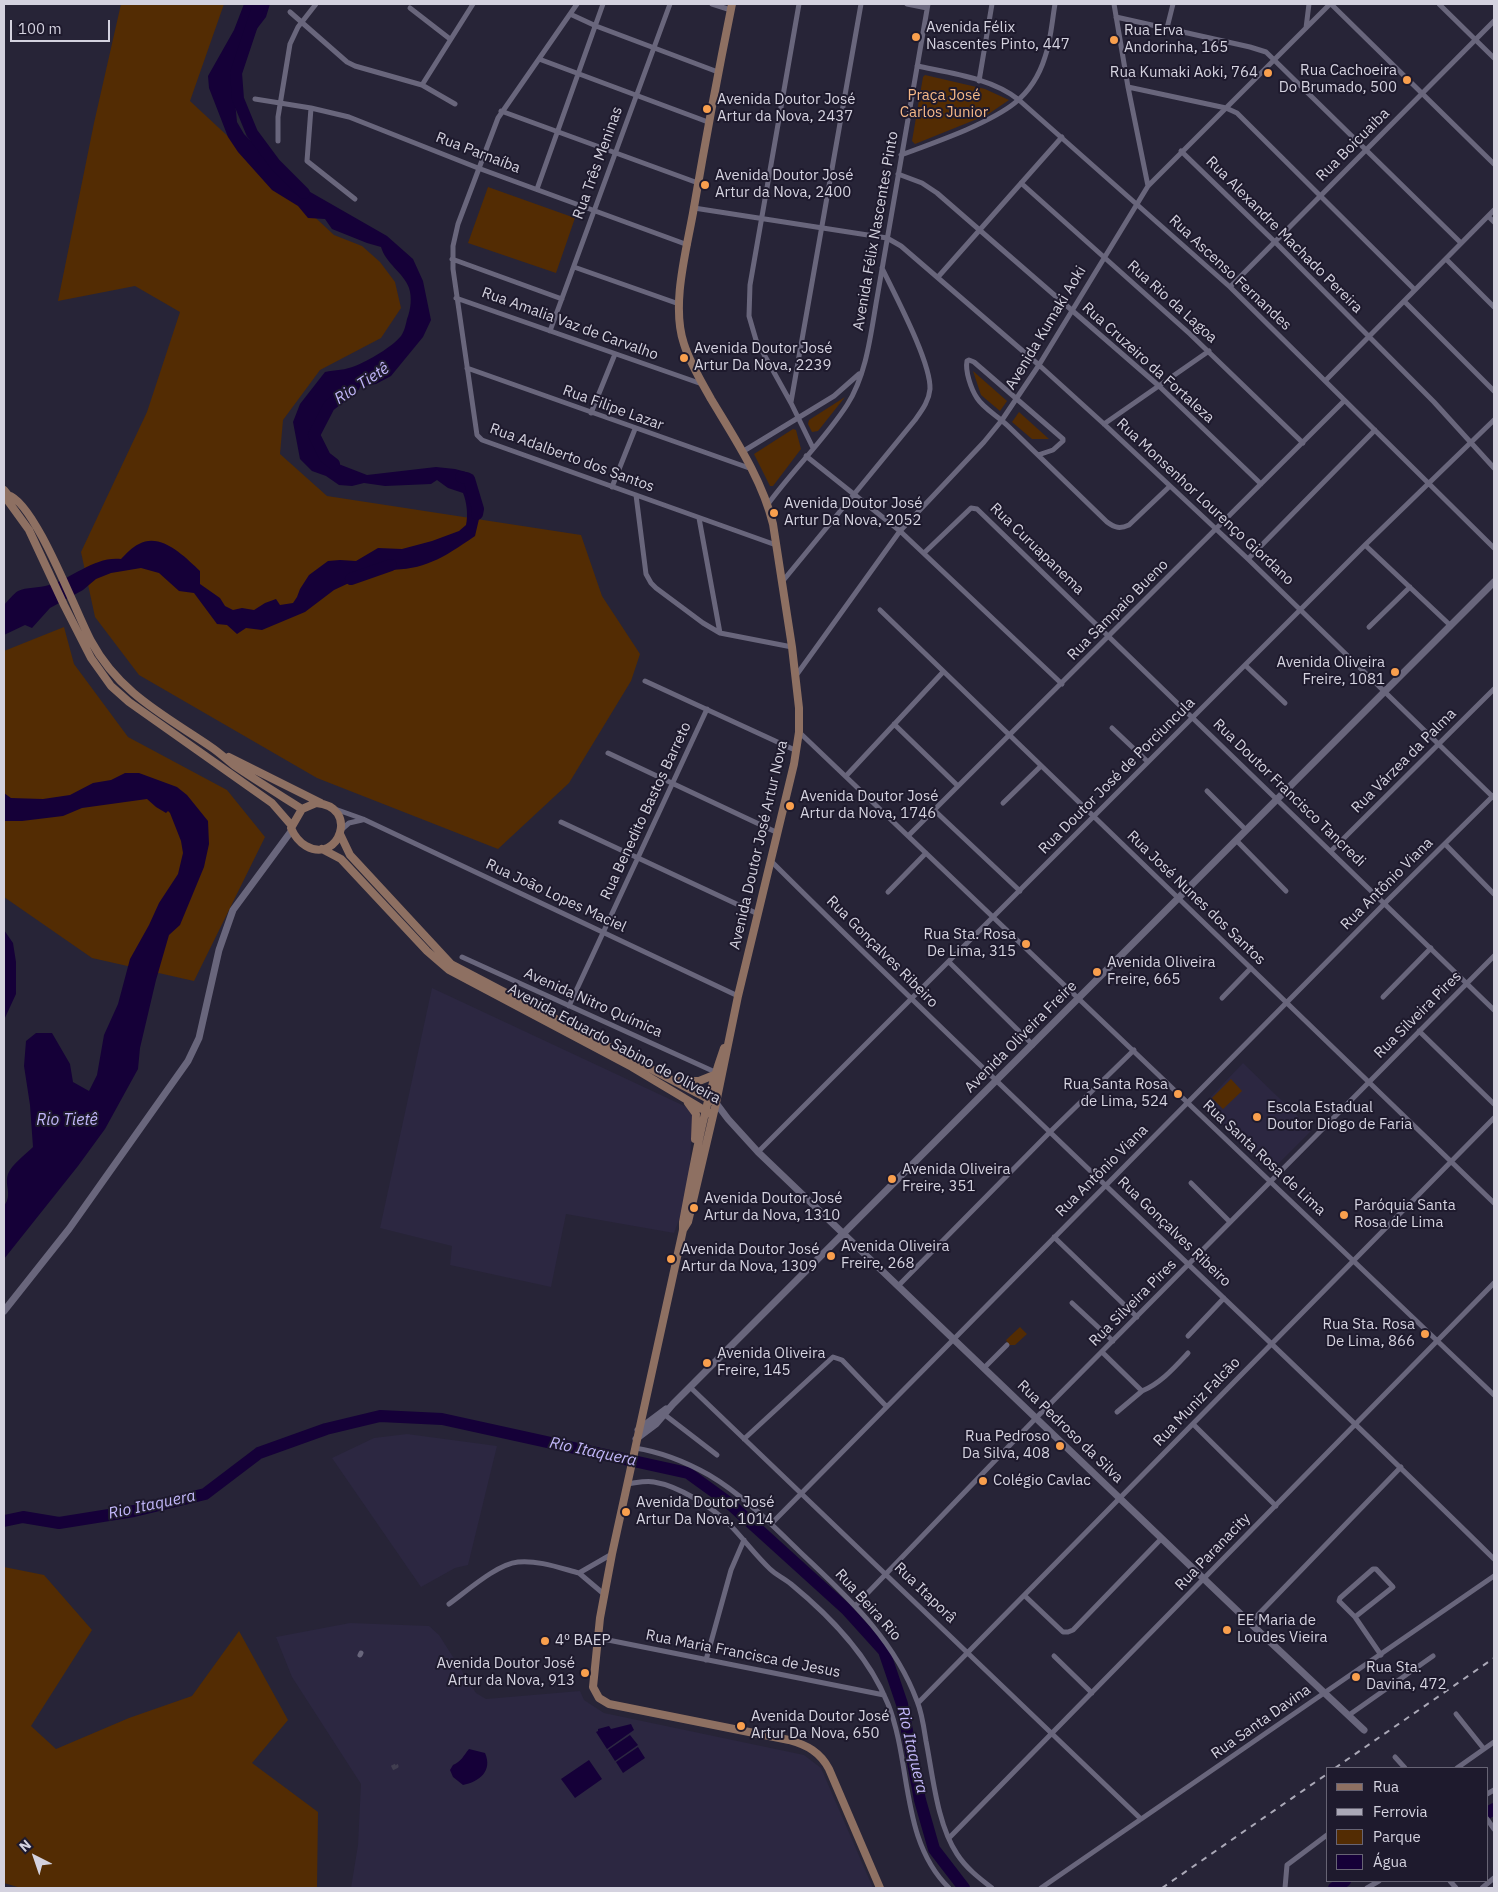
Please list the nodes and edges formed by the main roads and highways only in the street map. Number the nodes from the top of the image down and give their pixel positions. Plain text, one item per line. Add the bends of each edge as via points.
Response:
1 (732, 7) edge
2 (7, 497) edge
3 (214, 750) junction
4 (323, 804) junction
5 (302, 809) junction
6 (292, 828) junction
7 (340, 832) junction
8 (322, 850) junction
9 (730, 1030) junction
10 (715, 1074) junction
11 (673, 1080) junction
12 (686, 1099) junction
13 (712, 1101) junction
14 (705, 1111) junction
15 (713, 1115) junction
16 (693, 1170) junction
17 (682, 1230) junction
18 (880, 1888) edge

1 - 9 main road, Avenida Doutor José Artur Nova via 708,122 679,320 684,344 703,384 752,469 768,504 792,647 799,732
2 - 3 main road via 35,524 104,664 134,695
2 - 6 main road via 29,530 91,658 111,686 272,802
3 - 4 main road
3 - 5 main road
4 - 5 main road via 308,805
4 - 7 main road via 332,808 340,818
5 - 6 main road
6 - 8 main road via 308,848
7 - 8 main road via 333,844
7 - 11 main road, Avenida Eduardo Sabino de Oliveira via 350,855 451,964
8 - 12 main road, Avenida Eduardo Sabino de Oliveira via 341,859 427,951 449,970
9 - 10 main road, Avenida Doutor José Artur Nova
9 - 13 main road, Avenida Doutor José Artur Nova
10 - 11 main road via 699,1081
10 - 13 main road, Avenida Doutor José Artur Nova
11 - 13 main road, Avenida Eduardo Sabino de Oliveira
12 - 14 main road, Avenida Eduardo Sabino de Oliveira
12 - 16 main road via 696,1114
13 - 14 main road, Avenida Doutor José Artur Nova
13 - 15 main road, Avenida Doutor José Artur Nova
14 - 15 main road, Avenida Eduardo Sabino de Oliveira
14 - 16 main road, Avenida Doutor José Artur Nova
15 - 17 main road, Avenida Doutor José Artur Nova via 688,1222
16 - 17 main road, Avenida Doutor José Artur Nova
17 - 18 main road, Avenida Doutor José Artur Nova via 612,1554 593,1687 605,1702 806,1745 829,1769

